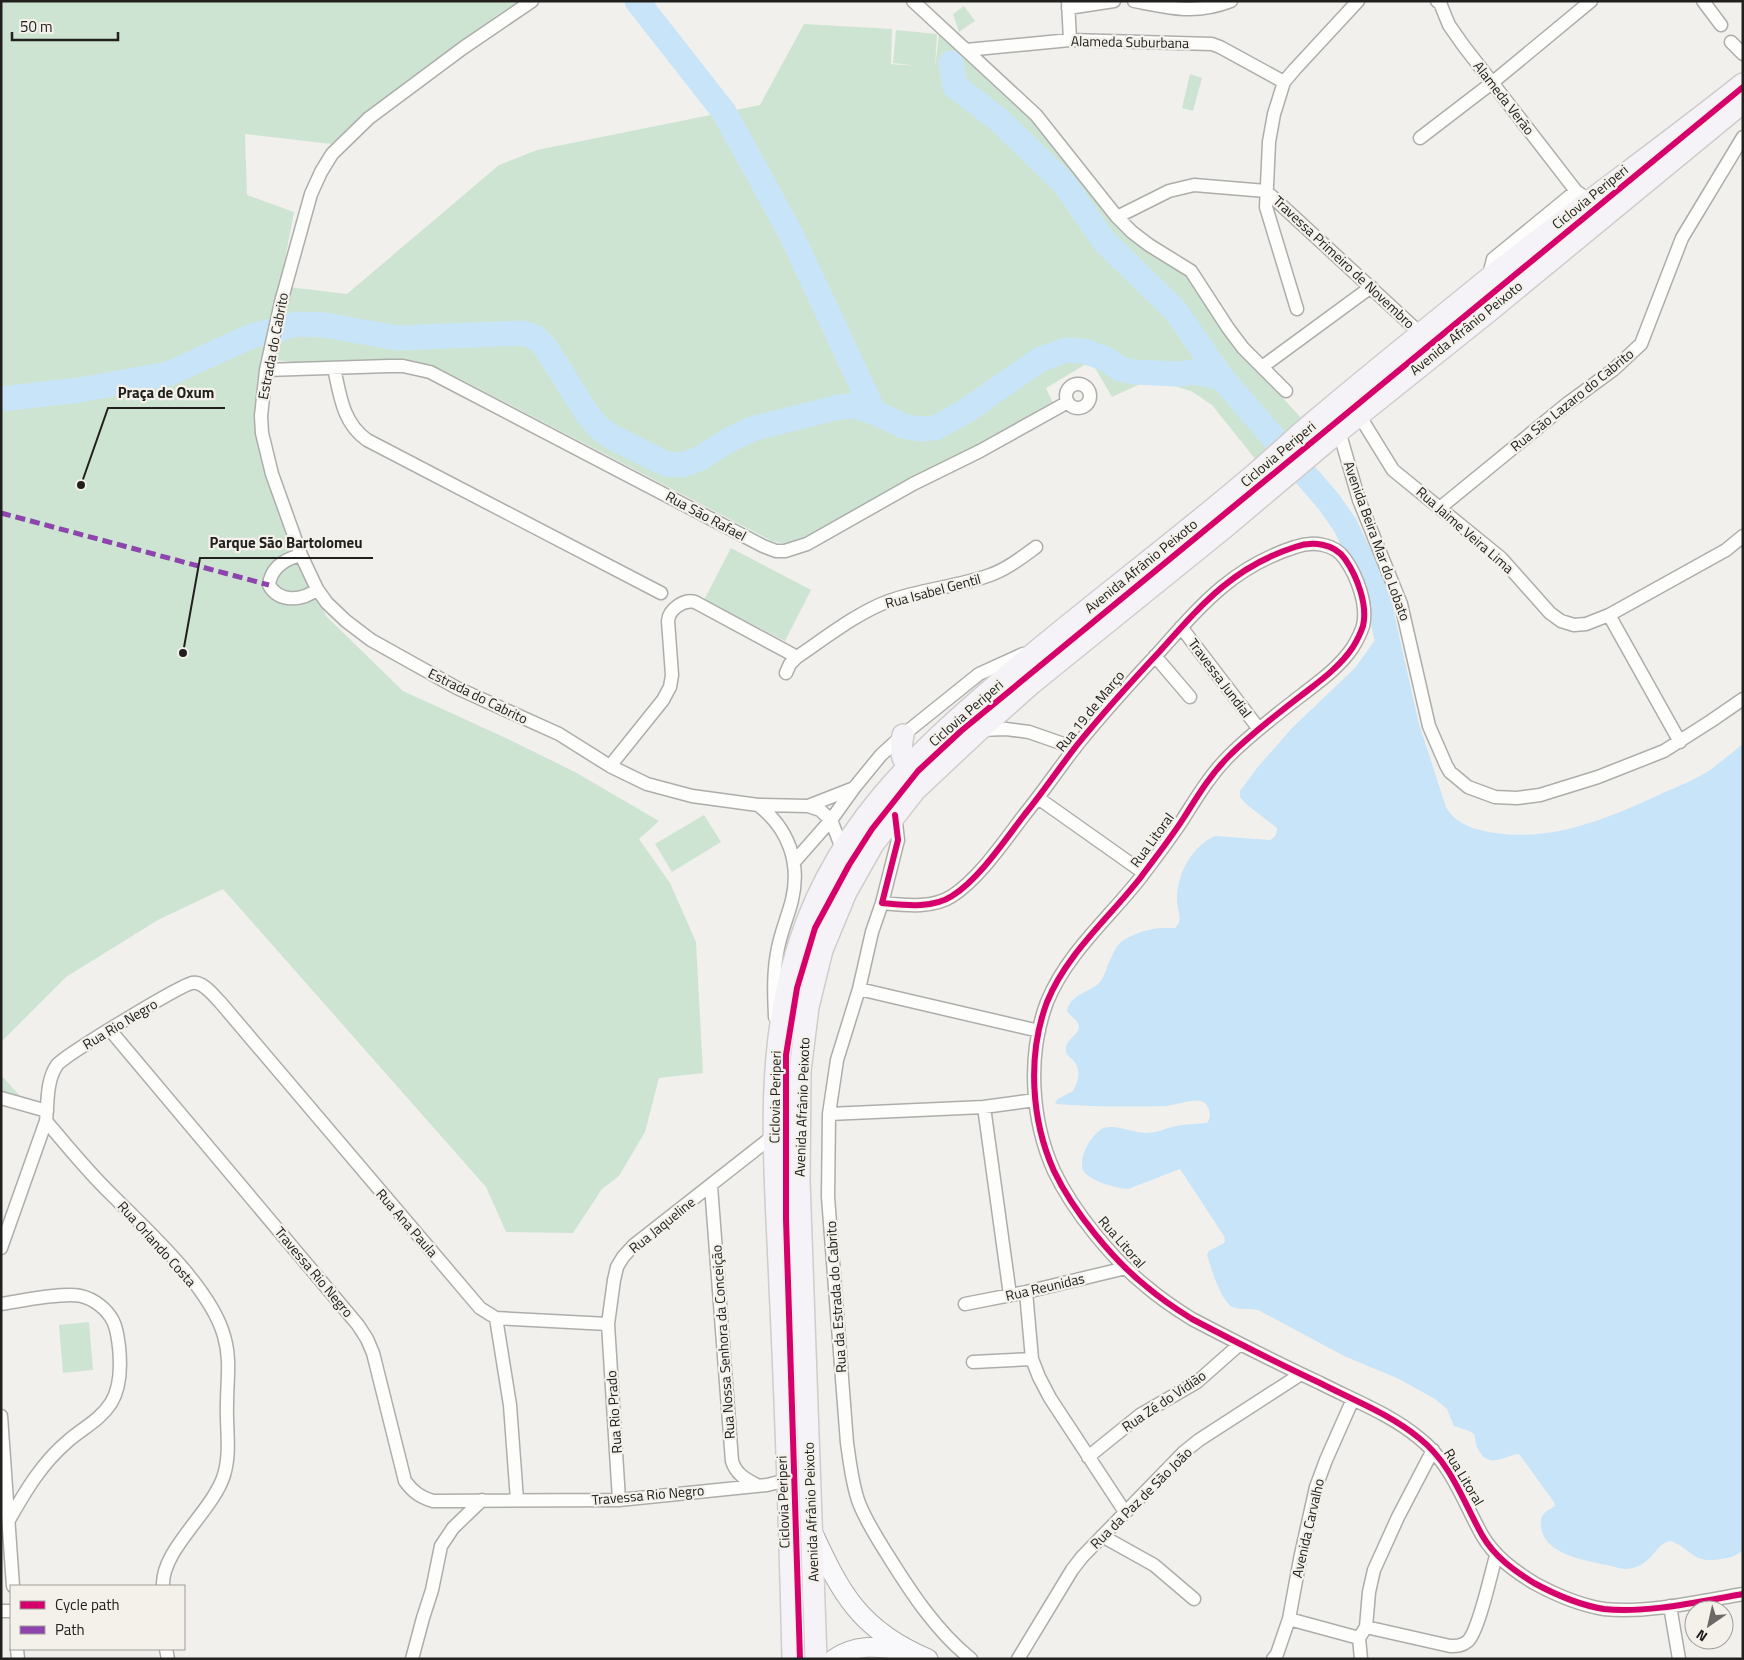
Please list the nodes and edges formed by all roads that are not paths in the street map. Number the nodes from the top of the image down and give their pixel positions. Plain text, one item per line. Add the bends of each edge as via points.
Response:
1 (532, 1) edge
2 (913, 1) edge
3 (1114, 1) edge
4 (1134, 1) edge
5 (1231, 1) edge
6 (1358, 1) edge
7 (1437, 1) edge
8 (1591, 1) edge
9 (1703, 1) edge
10 (1068, 4) edge
11 (1721, 25) dead end
12 (1070, 40) junction
13 (1731, 42) dead end
14 (966, 50) junction
15 (1743, 54) edge
16 (1284, 82) junction
17 (1493, 82) junction
18 (1743, 84) edge
19 (1743, 102) edge
20 (1734, 118) edge
21 (1743, 137) edge
22 (1420, 138) dead end
23 (1266, 190) junction
24 (1582, 196) junction
25 (1117, 217) junction
26 (1371, 287) junction
27 (1297, 309) dead end
28 (1421, 334) junction
29 (1262, 367) junction
30 (334, 368) junction
31 (266, 370) junction
32 (1286, 391) dead end
33 (1068, 402) dead end
34 (1359, 415) junction
35 (1333, 436) junction
36 (1441, 507) junction
37 (1743, 536) edge
38 (1036, 547) dead end
39 (301, 555) junction
40 (317, 589) junction
41 (661, 593) dead end
42 (1610, 615) junction
43 (1182, 627) junction
44 (1362, 627) joint
45 (1043, 645) junction
46 (1155, 656) junction
47 (797, 657) junction
48 (786, 673) dead end
49 (1190, 696) dead end
50 (1743, 699) edge
51 (1259, 729) junction
52 (979, 730) junction
53 (903, 735) junction
54 (1680, 742) junction
55 (1075, 748) junction
56 (610, 766) junction
57 (908, 766) junction
58 (934, 772) junction
59 (854, 788) junction
60 (1038, 798) junction
61 (758, 805) junction
62 (808, 806) junction
63 (895, 815) junction
64 (831, 820) junction
65 (843, 850) junction
66 (794, 862) junction
67 (1144, 873) junction
68 (853, 877) junction
69 (882, 903) junction
70 (203, 986) joint
71 (860, 988) junction
72 (110, 1030) junction
73 (1038, 1031) junction
74 (776, 1046) junction
75 (1, 1098) edge
76 (1036, 1100) junction
77 (984, 1107) junction
78 (829, 1114) junction
79 (47, 1116) junction
80 (773, 1136) junction
81 (711, 1186) junction
82 (1, 1248) edge
83 (1126, 1268) junction
84 (1026, 1292) junction
85 (1010, 1295) junction
86 (1, 1304) edge
87 (965, 1304) dead end
88 (496, 1318) junction
89 (608, 1324) junction
90 (1240, 1344) junction
91 (1032, 1359) junction
92 (973, 1362) dead end
93 (1301, 1374) junction
94 (1353, 1399) junction
95 (1, 1416) edge
96 (1433, 1450) junction
97 (1088, 1457) junction
98 (810, 1469) junction
99 (788, 1478) junction
100 (757, 1485) junction
101 (482, 1500) junction
102 (517, 1500) junction
103 (619, 1500) junction
104 (1124, 1512) junction
105 (9, 1520) junction
106 (812, 1530) junction
107 (1102, 1536) junction
108 (1496, 1556) junction
109 (13, 1585) edge
110 (163, 1585) edge
111 (1743, 1594) edge
112 (1194, 1599) dead end
113 (1670, 1606) junction
114 (1289, 1619) junction
115 (1366, 1626) junction
116 (1359, 1638) junction
117 (907, 1650) junction
118 (412, 1659) edge
119 (793, 1659) edge
120 (816, 1659) edge
121 (834, 1659) edge
122 (928, 1659) edge
123 (971, 1659) edge
124 (1018, 1659) edge
125 (1273, 1659) edge
126 (1360, 1659) edge
127 (1679, 1659) edge

1 - 31 street, Estrada do Cabrito via 369,118 332,154 312,194 281,302
2 - 14 street
3 - 10 street
4 - 5 street via 1199,10
6 - 16 street
7 - 17 street, Alameda Verão via 1463,45
8 - 17 street
9 - 11 street
10 - 12 street
12 - 14 street, Alameda Suburbana
12 - 16 street, Alameda Suburbana via 1212,44
13 - 15 street
14 - 25 street via 1036,115
16 - 23 street via 1269,142
17 - 22 street
17 - 24 street, Alameda Verão
18 - 24 main road, Avenida Afrânio Peixoto via 1681,133
19 - 20 main road, Avenida Afrânio Peixoto
20 - 34 main road, Avenida Afrânio Peixoto
21 - 36 street, Rua São Lazaro do Cabrito via 1682,238 1641,344
23 - 25 street via 1194,185 1169,191
23 - 26 street, Travessa Primeiro de Novembro
23 - 27 street via 1266,207
24 - 28 main road, Avenida Afrânio Peixoto via 1488,280
25 - 29 street via 1149,245 1192,271 1228,328
26 - 28 street, Travessa Primeiro de Novembro
26 - 29 street
28 - 45 main road, Avenida Afrânio Peixoto
29 - 32 street
30 - 31 street, Rua São Rafael
30 - 33 street, Rua São Rafael via 403,366 430,372 776,551 793,550 807,544
30 - 41 street via 348,420 367,440
31 - 39 street, Estrada do Cabrito via 261,408 262,433 272,474
34 - 35 main road, Avenida Afrânio Peixoto
34 - 36 street, Rua Jaime Veira Lima via 1390,466
35 - 52 main road, Avenida Afrânio Peixoto
35 - 54 street, Avenida Beira Mar do Lobato via 1402,604 1429,726 1450,772 1476,791 1495,797 1529,797 1605,775
36 - 42 street, Rua Jaime Veira Lima via 1505,561 1550,613 1561,621 1586,624
37 - 42 street, Rua Jaime Veira Lima via 1726,550
38 - 47 street, Rua Isabel Gentil via 989,576 888,601
39 - 40 street, Estrada do Cabrito
39 - 40 street via 276,567 269,585 278,594 291,598 308,595
40 - 56 street, Estrada do Cabrito via 336,612 371,640 457,688 559,734
42 - 54 street
43 - 44 street, Rua 19 de Março via 1245,569 1273,554 1303,544 1332,548 1345,559 1362,601
43 - 46 street, Rua 19 de Março
43 - 51 street, Travessa Jundial
44 - 51 street, Rua Litoral via 1339,665
45 - 53 street via 980,674
45 - 57 main road, Avenida Afrânio Peixoto
46 - 49 street
46 - 55 street, Rua 19 de Março
47 - 48 street, Rua Isabel Gentil
47 - 56 street via 695,602 673,609 668,621 670,687
50 - 54 street, Avenida Beira Mar do Lobato
51 - 67 street, Rua Litoral via 1210,776
52 - 55 street via 1029,732
52 - 58 main road, Avenida Afrânio Peixoto
53 - 57 main road via 901,754
53 - 59 street
55 - 60 street, Rua 19 de Março
56 - 61 street, Estrada do Cabrito via 668,791
57 - 58 main road via 926,773
57 - 65 main road, Avenida Afrânio Peixoto via 860,822
58 - 63 main road, Avenida Afrânio Peixoto
59 - 62 street
59 - 64 street
60 - 67 street
60 - 69 street, Rua 19 de Março via 972,879 948,899 938,903
61 - 62 street, Estrada do Cabrito
61 - 66 street, Avenida Afrânio Peixoto via 782,830
62 - 64 street via 820,810
63 - 68 main road, Avenida Afrânio Peixoto
63 - 69 street via 898,840
64 - 65 street
64 - 66 street
65 - 68 street
65 - 74 main road, Avenida Afrânio Peixoto via 822,885 805,926 793,964
66 - 74 street, Avenida Afrânio Peixoto via 794,887 778,948 773,984
67 - 73 street, Rua Litoral via 1076,953 1059,978
68 - 98 main road, Avenida Afrânio Peixoto via 831,924 815,973 800,1071 799,1181
69 - 71 street, Rua da Estrada do Cabrito
70 - 72 street, Rua Rio Negro via 192,983
70 - 88 street, Rua Ana Paula via 480,1308
71 - 73 street
71 - 78 street, Rua da Estrada do Cabrito via 838,1060
72 - 79 street, Rua Rio Negro via 58,1064 50,1083
72 - 101 street, Travessa Rio Negro via 358,1325 373,1353 405,1481 412,1490 433,1501
73 - 76 street, Rua Litoral via 1034,1071
74 - 80 main road, Avenida Afrânio Peixoto
75 - 79 street
76 - 77 street
76 - 83 street, Rua Litoral via 1045,1147 1055,1173 1098,1237
77 - 78 street
77 - 85 street
78 - 123 street, Rua da Estrada do Cabrito via 828,1197 847,1443 859,1502 870,1527 923,1608
79 - 82 street
79 - 110 street, Rua Orlando Costa via 86,1168 194,1282 224,1335 229,1368 227,1464 215,1495 169,1561
80 - 81 street, Rua Jaqueline
80 - 99 main road, Avenida Afrânio Peixoto
81 - 89 street, Rua Jaqueline via 623,1256 614,1280
81 - 100 street, Rua Nossa Senhora da Conceição via 732,1461 740,1475
83 - 84 street, Rua Reunidas
83 - 90 street, Rua Litoral via 1167,1303
84 - 85 street, Rua Reunidas
84 - 91 street
85 - 87 street, Rua Reunidas
86 - 105 street via 81,1296 101,1305 114,1322 121,1361 119,1383 111,1402 97,1420 68,1441 45,1464
88 - 89 street
88 - 102 street via 510,1405
89 - 103 street, Rua Rio Prado
90 - 93 street, Rua Litoral
90 - 97 street, Rua Zé do Vidião via 1197,1382 1140,1415
91 - 92 street
91 - 97 street via 1050,1398
93 - 94 street, Rua Litoral
93 - 104 street, Rua da Paz de São João via 1199,1440
94 - 96 street, Rua Litoral via 1400,1425
94 - 114 street, Avenida Carvalho via 1316,1487
95 - 105 street
96 - 108 street, Rua Litoral via 1447,1468 1482,1536
96 - 115 street via 1374,1570
97 - 104 street
98 - 99 street, Travessa Rio Negro
98 - 106 main road, Avenida Afrânio Peixoto
99 - 100 street, Travessa Rio Negro via 773,1484
99 - 119 main road, Avenida Afrânio Peixoto
100 - 103 street, Travessa Rio Negro
101 - 102 street, Travessa Rio Negro
101 - 118 street via 453,1528 441,1546
102 - 103 street, Travessa Rio Negro
104 - 107 street, Rua da Paz de São João
105 - 109 street
106 - 117 main road via 842,1592 855,1609 871,1626
106 - 120 main road, Avenida Afrânio Peixoto
107 - 112 street via 1154,1565
107 - 124 street, Rua da Paz de São João via 1072,1570
108 - 113 street, Rua Litoral via 1525,1577 1577,1603 1605,1609
108 - 115 street via 1474,1632 1464,1644 1450,1646
111 - 113 street, Rua Litoral
113 - 127 street
114 - 116 street
114 - 125 street, Avenida Carvalho
115 - 116 street
116 - 126 street
117 - 121 main road via 877,1646 860,1648 844,1652
117 - 122 main road

